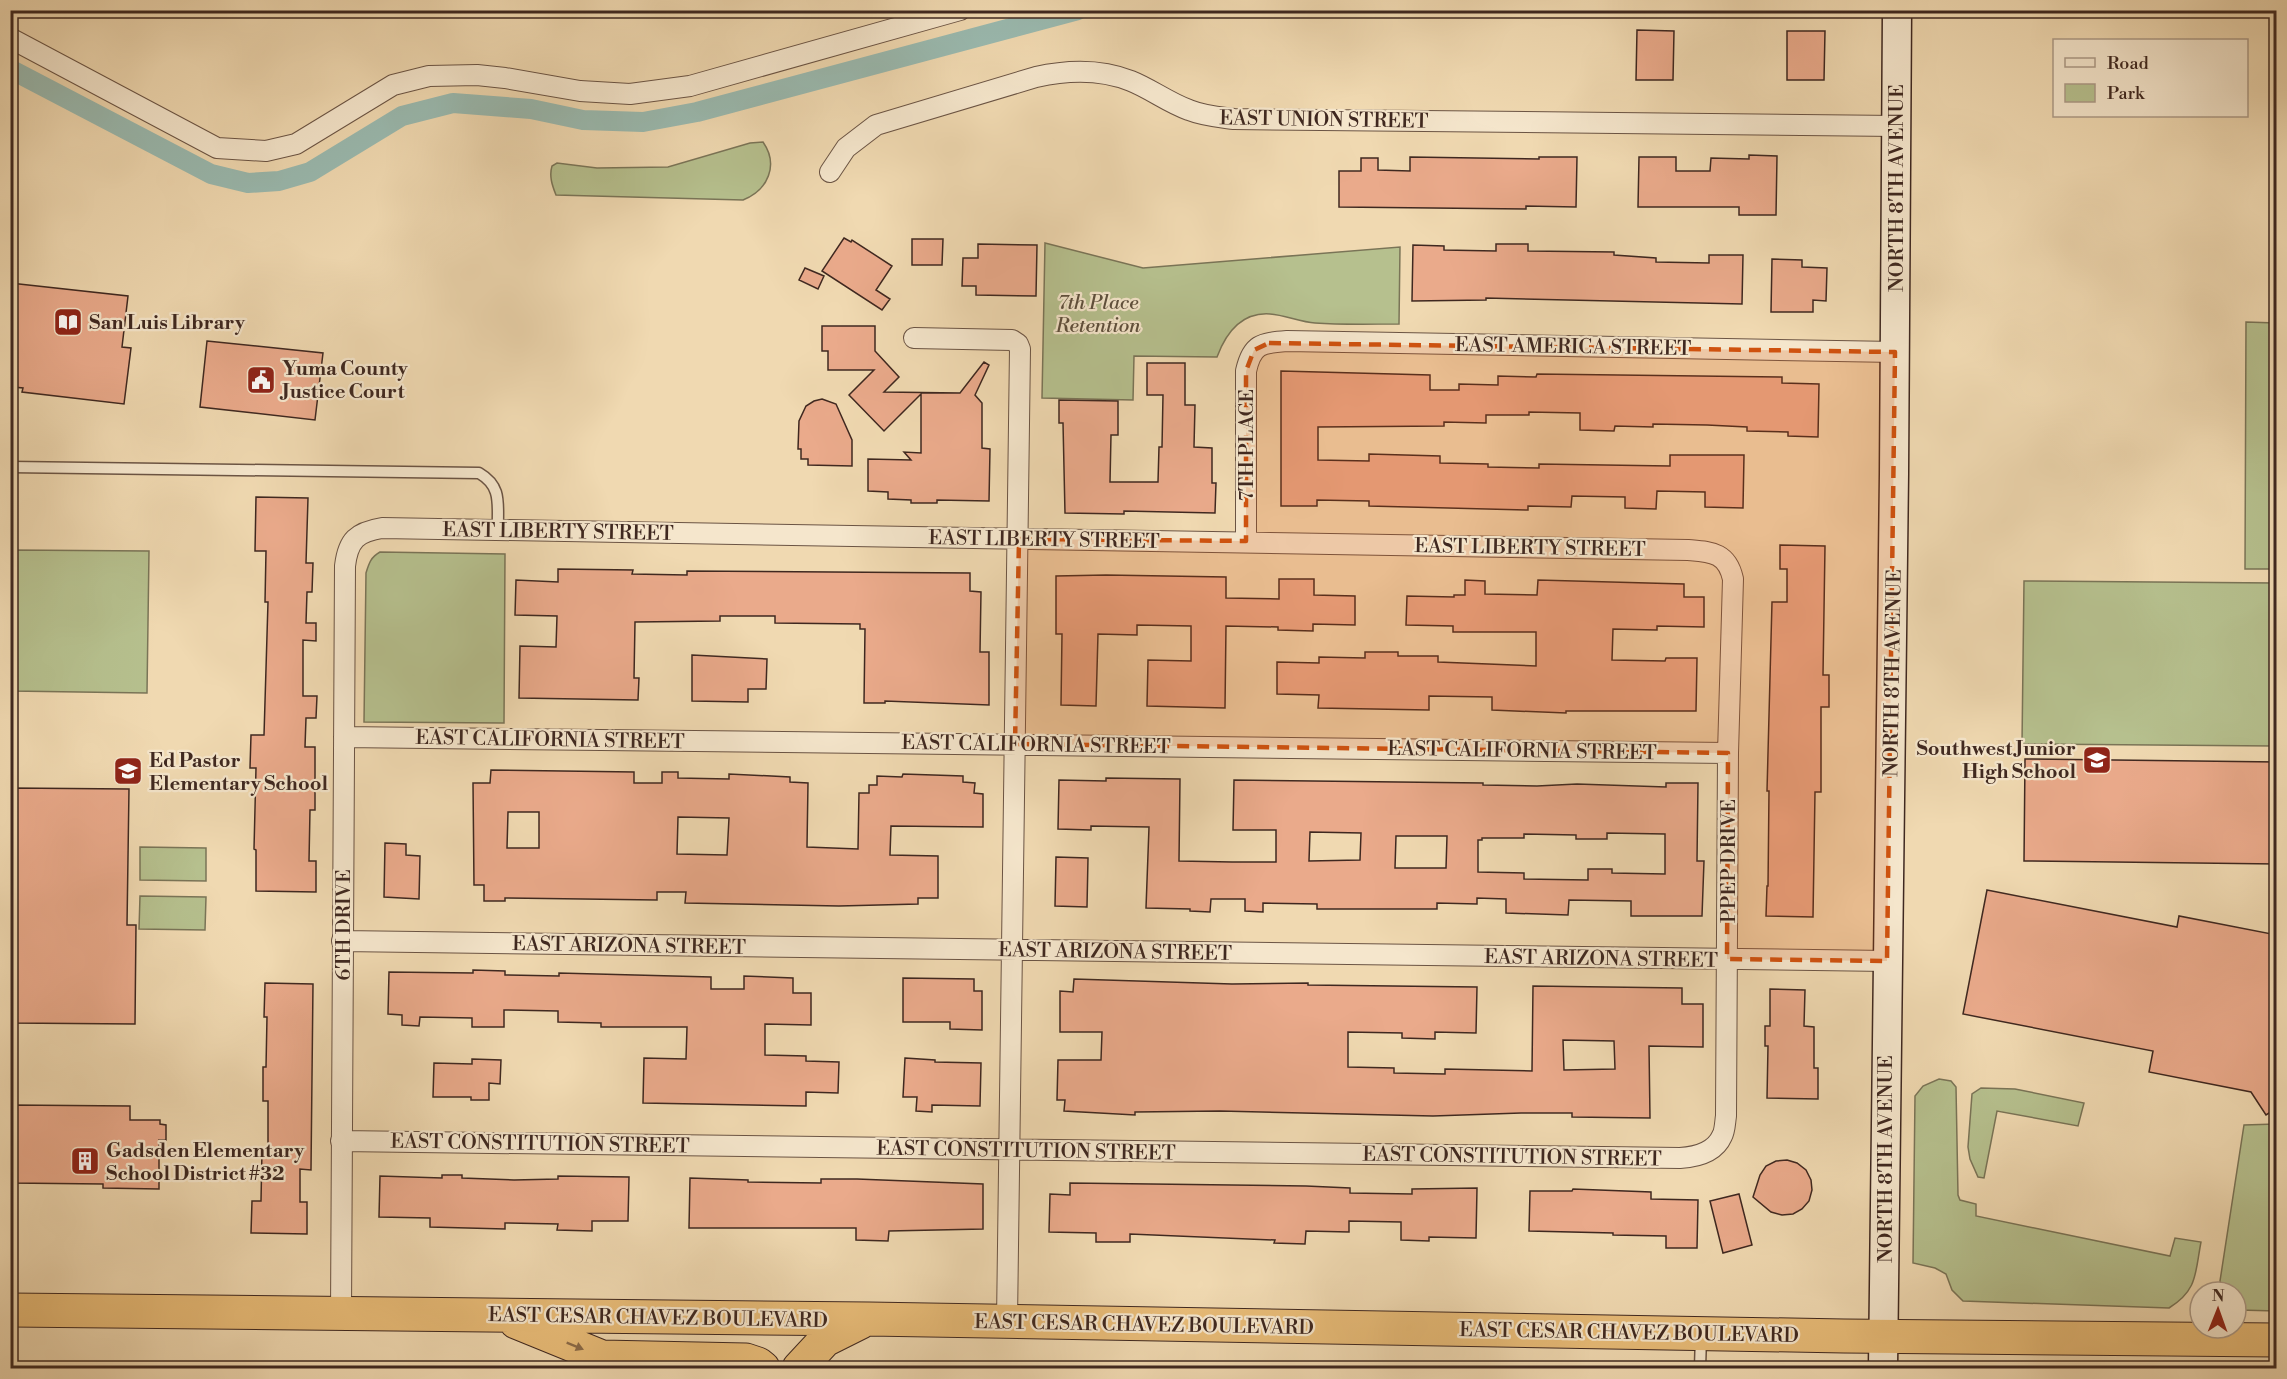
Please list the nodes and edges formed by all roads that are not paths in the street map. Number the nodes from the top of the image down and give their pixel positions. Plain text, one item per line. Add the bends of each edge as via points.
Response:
1 (960, 10) edge
2 (1897, 10) edge
3 (10, 38) edge
4 (1897, 126) junction
5 (830, 172) dead end
6 (914, 338) dead end
7 (1254, 350) joint
8 (1894, 352) junction
9 (10, 467) edge
10 (498, 530) junction
11 (355, 538) joint
12 (1018, 539) junction
13 (1246, 541) junction
14 (1730, 566) joint
15 (344, 737) junction
16 (1015, 744) junction
17 (1728, 753) junction
18 (342, 941) junction
19 (1012, 950) junction
20 (1727, 959) junction
21 (1887, 961) junction
22 (341, 1141) junction
23 (1010, 1150) junction
24 (1709, 1150) joint
25 (10, 1310) edge
26 (341, 1314) junction
27 (501, 1316) junction
28 (869, 1319) junction
29 (1007, 1322) junction
30 (1701, 1333) junction
31 (1884, 1336) junction
32 (2277, 1340) edge
33 (764, 1368) edge
34 (799, 1368) edge
35 (1700, 1368) edge
36 (1883, 1368) edge

1 - 3 street via 690,86 630,94 580,91 495,77 429,76 393,85 296,144 266,151 217,148
2 - 4 main road, NORTH 8TH AVENUE
4 - 5 street, EAST UNION STREET via 1234,119 1187,110 1131,81 1079,71 1056,72 876,125 846,148
4 - 8 main road, NORTH 8TH AVENUE
6 - 12 street via 1012,340 1018,344
7 - 8 street, EAST AMERICA STREET via 1260,345 1287,341
7 - 13 street, 7TH PLACE via 1246,371
8 - 21 main road, NORTH 8TH AVENUE
9 - 10 lane via 479,473 491,480 496,490
10 - 11 street, EAST LIBERTY STREET via 382,528
10 - 12 street, EAST LIBERTY STREET
11 - 15 street, 6TH DRIVE via 347,550 345,566
12 - 13 street, EAST LIBERTY STREET
12 - 16 street
13 - 14 street, EAST LIBERTY STREET via 1688,550 1714,552
14 - 17 street, PPEP DRIVE via 1733,579
15 - 16 street, EAST CALIFORNIA STREET
15 - 18 street, 6TH DRIVE
16 - 17 street, EAST CALIFORNIA STREET
16 - 19 street
17 - 20 street, PPEP DRIVE
18 - 19 street, EAST ARIZONA STREET
18 - 22 street, 6TH DRIVE
19 - 20 street, EAST ARIZONA STREET
19 - 23 street
20 - 21 street, EAST ARIZONA STREET
20 - 24 street, PPEP DRIVE via 1726,1116 1722,1136
21 - 31 main road, NORTH 8TH AVENUE
22 - 23 street, EAST CONSTITUTION STREET
22 - 26 street, 6TH DRIVE
23 - 24 street, EAST CONSTITUTION STREET via 1692,1158
23 - 29 street
25 - 26 highway, EAST CESAR CHAVEZ BOULEVARD
26 - 27 highway, EAST CESAR CHAVEZ BOULEVARD
27 - 28 highway, EAST CESAR CHAVEZ BOULEVARD
27 -> 33 highway via 602,1357 746,1359
28 - 29 highway, EAST CESAR CHAVEZ BOULEVARD
28 - 34 highway via 825,1340
29 - 30 highway, EAST CESAR CHAVEZ BOULEVARD
30 - 31 highway, EAST CESAR CHAVEZ BOULEVARD
30 - 35 lane
31 - 32 highway, EAST CESAR CHAVEZ BOULEVARD
31 - 36 main road, NORTH 8TH AVENUE

